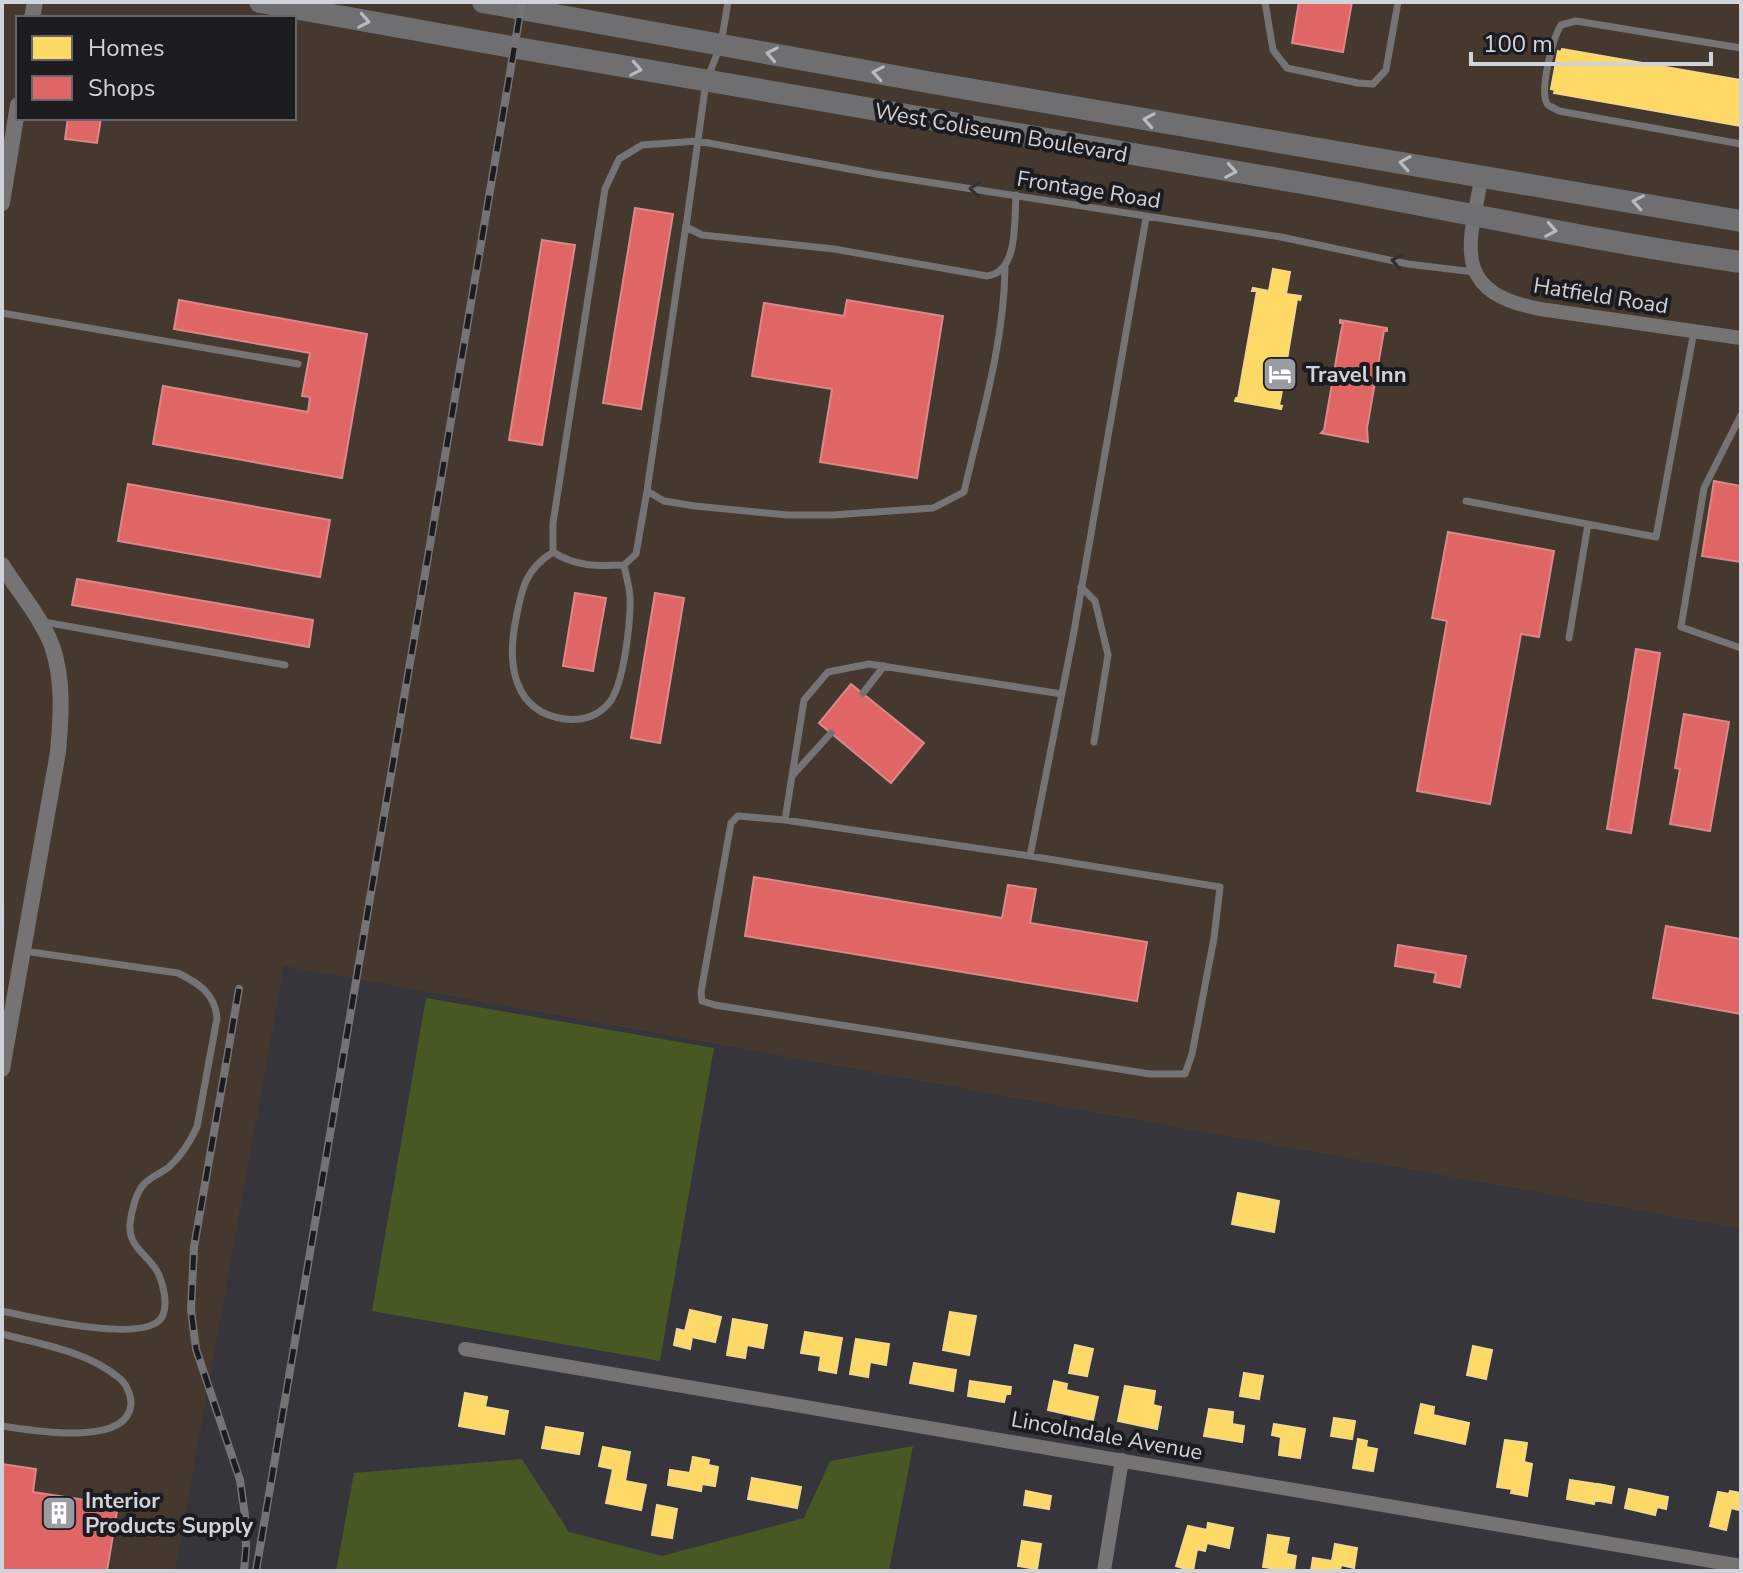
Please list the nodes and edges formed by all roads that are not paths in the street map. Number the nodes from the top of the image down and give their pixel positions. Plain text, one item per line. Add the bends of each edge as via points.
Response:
1 (260, 2) edge
2 (483, 2) edge
3 (728, 2) edge
4 (1265, 2) edge
5 (1398, 2) edge
6 (721, 44) junction
7 (1741, 48) edge
8 (706, 82) junction
9 (16, 117) edge
10 (698, 141) junction
11 (1741, 144) edge
12 (1482, 176) junction
13 (1016, 195) junction
14 (2, 203) edge
15 (1474, 217) junction
16 (1146, 218) junction
17 (1741, 221) edge
18 (686, 225) junction
19 (1689, 254) junction
20 (1741, 262) edge
21 (1005, 268) junction
22 (1741, 270) edge
23 (1474, 272) junction
24 (2, 313) edge
25 (1694, 331) junction
26 (1741, 338) edge
27 (298, 364) dead end
28 (1741, 415) edge
29 (647, 491) junction
30 (1466, 501) dead end
31 (1588, 524) junction
32 (553, 552) junction
33 (2, 565) edge
34 (624, 565) junction
35 (1081, 587) junction
36 (38, 621) junction
37 (1569, 638) dead end
38 (1741, 648) edge
39 (285, 665) dead end
40 (884, 666) junction
41 (863, 693) dead end
42 (1062, 694) junction
43 (831, 733) dead end
44 (1094, 742) dead end
45 (792, 776) junction
46 (785, 820) junction
47 (1030, 856) junction
48 (23, 951) junction
49 (4, 1047) edge
50 (2, 1069) edge
51 (2, 1311) edge
52 (2, 1334) edge
53 (465, 1349) dead end
54 (2, 1426) edge
55 (1122, 1460) junction
56 (1741, 1566) edge
57 (1104, 1571) edge

1 -> 8 highway, West Coliseum Boulevard
2 - 6 highway, West Coliseum Boulevard
3 - 6 lane
4 - 5 lane via 1273,50 1287,68 1373,84 1386,70
6 - 8 lane
12 -> 6 highway, West Coliseum Boulevard
7 - 11 lane via 1576,21 1561,25 1554,36 1544,95 1559,111
8 - 10 lane
8 -> 15 highway, West Coliseum Boulevard
9 - 14 street
13 -> 10 lane, Frontage Road
10 - 18 lane
10 - 32 lane, Frontage Road via 642,145 619,159 605,189 553,523
12 - 15 street
17 -> 12 highway, West Coliseum Boulevard
13 - 16 lane, Frontage Road
13 - 21 lane
15 -> 19 highway, West Coliseum Boulevard
15 - 23 street
23 -> 16 lane, Frontage Road
16 - 35 lane
18 - 21 lane via 702,235 834,249 987,276
18 - 29 lane
19 - 20 highway, West Coliseum Boulevard
19 - 22 highway
21 - 29 lane via 998,346 964,492 933,508 802,515 664,501
23 - 25 street, Hatfield Road via 1488,290 1523,306
24 - 27 lane
25 - 26 street, Hatfield Road
25 - 31 lane via 1656,537
28 - 38 lane via 1704,488 1681,627
29 - 34 lane via 636,554
30 - 31 lane
31 - 37 lane
32 - 34 lane via 586,566
32 - 34 lane via 534,564 521,591 511,642 521,691 533,708 554,717 593,716 610,702 626,647 630,595
33 - 36 street
35 - 42 lane
35 - 44 lane via 1095,601 1108,655
36 - 39 lane
36 - 48 street via 57,665 61,718
40 - 41 lane
40 - 42 lane
40 - 45 lane via 828,672 804,700
42 - 47 lane
43 - 45 lane
45 - 46 lane
46 - 47 lane
46 - 47 lane via 738,816 731,823 702,1001 1150,1074 1185,1074 1220,887
48 - 49 street
48 - 51 lane via 178,973 200,984 217,1018 197,1127 168,1167 142,1185 130,1224 137,1250 158,1273 164,1293 162,1316 136,1330
49 - 50 street
52 - 54 lane via 95,1363 120,1378 131,1395 127,1415 103,1431
53 - 55 street, Lincolndale Avenue
55 - 56 street, Lincolndale Avenue
55 - 57 street

